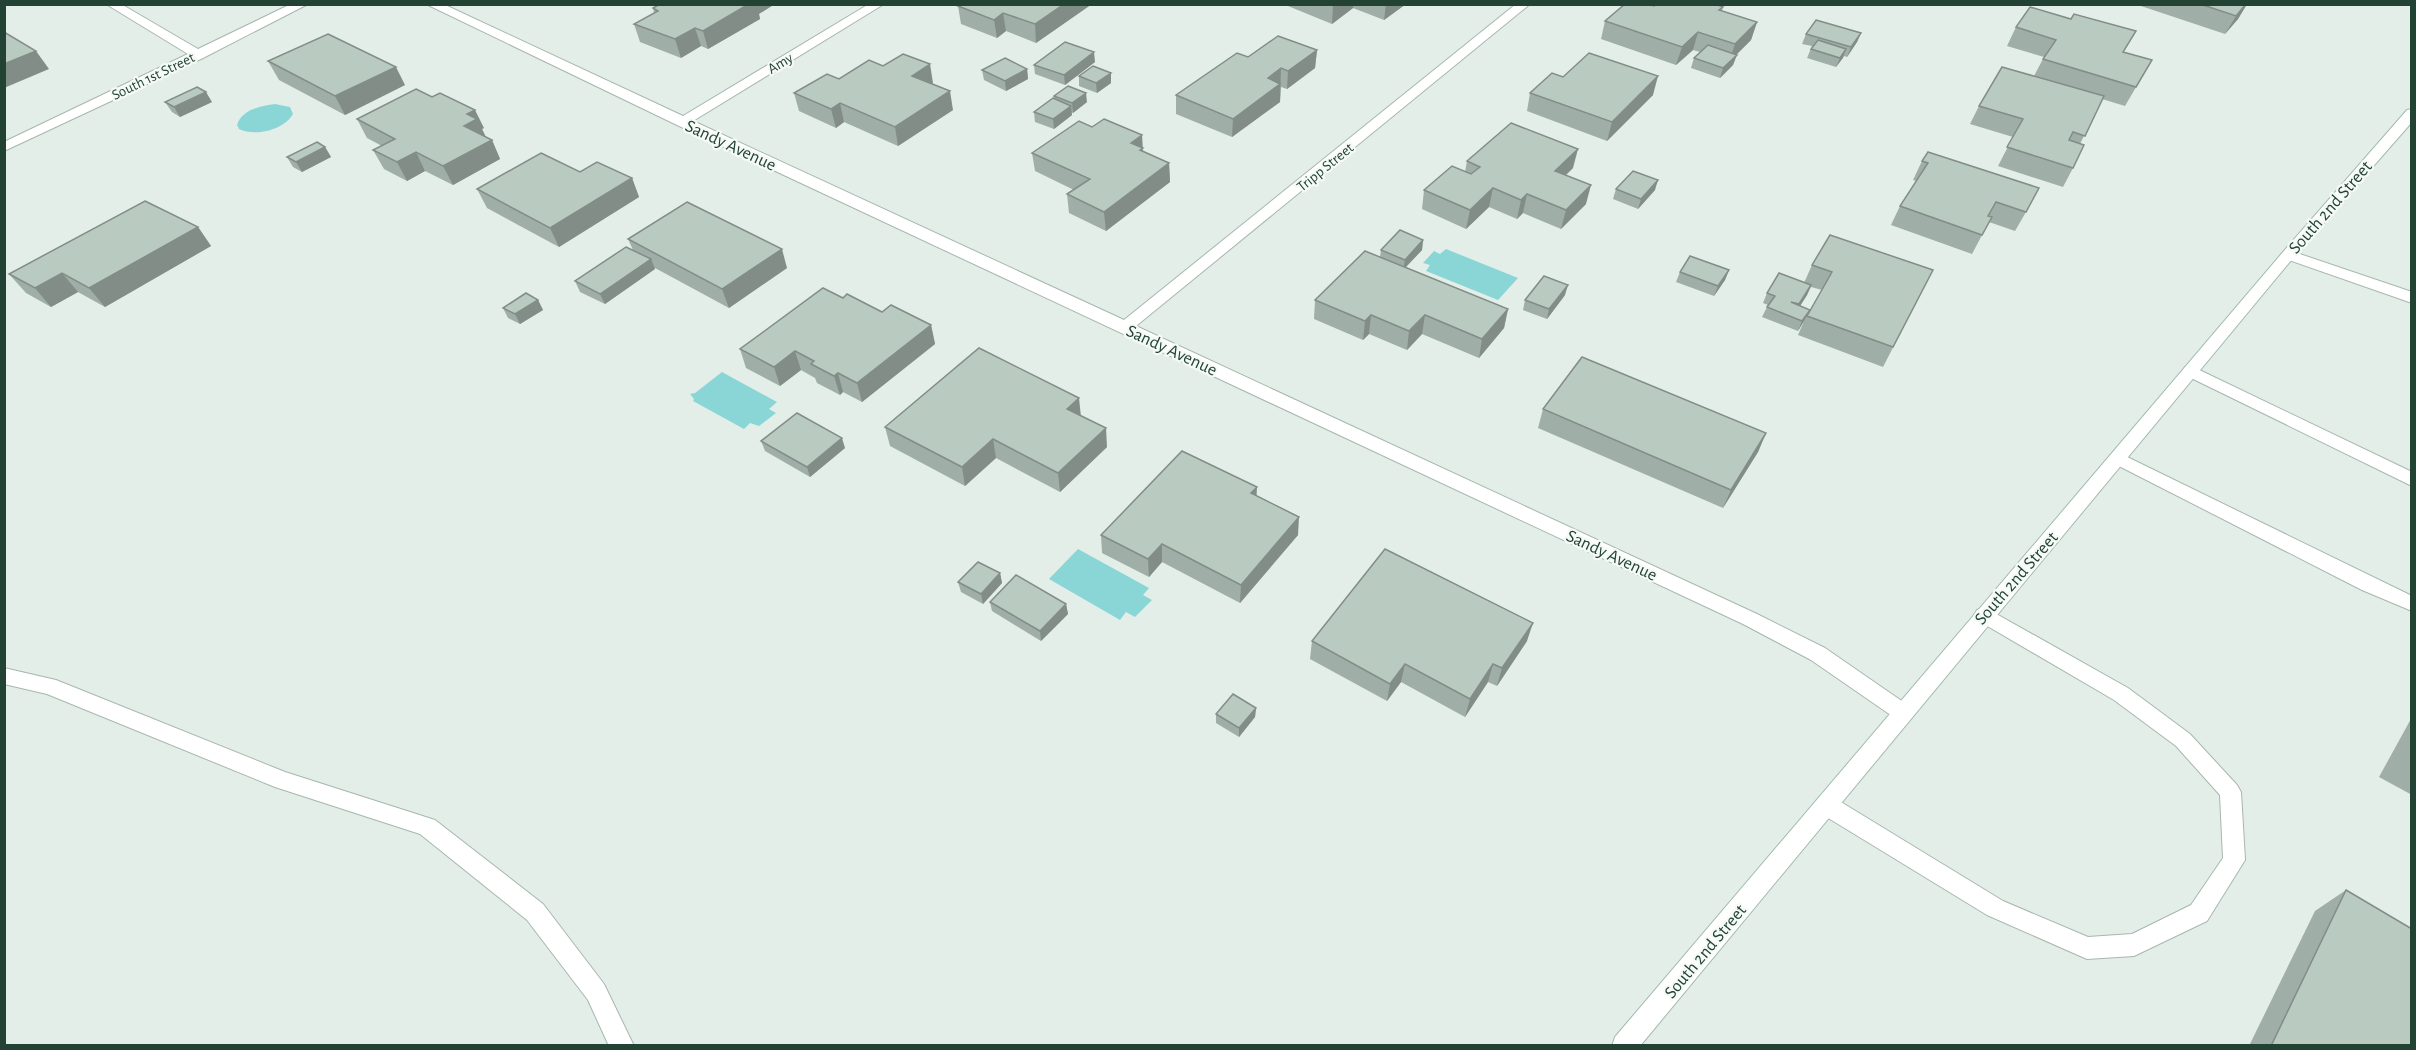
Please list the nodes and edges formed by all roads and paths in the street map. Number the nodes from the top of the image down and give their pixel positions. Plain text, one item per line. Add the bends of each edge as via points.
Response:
1 (112, 4) edge
2 (302, 4) edge
3 (432, 4) edge
4 (878, 4) edge
5 (1524, 4) edge
6 (199, 55) junction
7 (2412, 113) edge
8 (682, 122) junction
9 (4, 147) edge
10 (2288, 255) junction
11 (2412, 298) edge
12 (1124, 328) junction
13 (2192, 370) junction
14 (2119, 459) junction
15 (2412, 480) edge
16 (2412, 604) edge
17 (1984, 615) junction
18 (4, 676) edge
19 (1902, 712) junction
20 (1828, 806) junction
21 (622, 1046) edge
22 (1624, 1046) edge

1 - 6 street
2 - 6 street, South 1st Street
3 - 8 street, Sandy Avenue
4 - 8 street, Amy
5 - 12 street, Tripp Street
6 - 9 street, South 1st Street
7 - 10 street, South 2nd Street
8 - 12 street, Sandy Avenue
10 - 11 street
10 - 13 street, South 2nd Street
12 - 19 street, Sandy Avenue via 1750,619 1818,654
13 - 14 street, South 2nd Street
13 - 15 street
14 - 16 street
14 - 17 street, South 2nd Street
17 - 19 street, South 2nd Street
17 - 20 street via 2121,694 2183,740 2230,792 2234,860 2199,913 2134,945 2087,948 1995,908
18 - 21 street via 49,687 282,780 427,827 535,912 596,992
19 - 20 street, South 2nd Street
20 - 22 street, South 2nd Street

